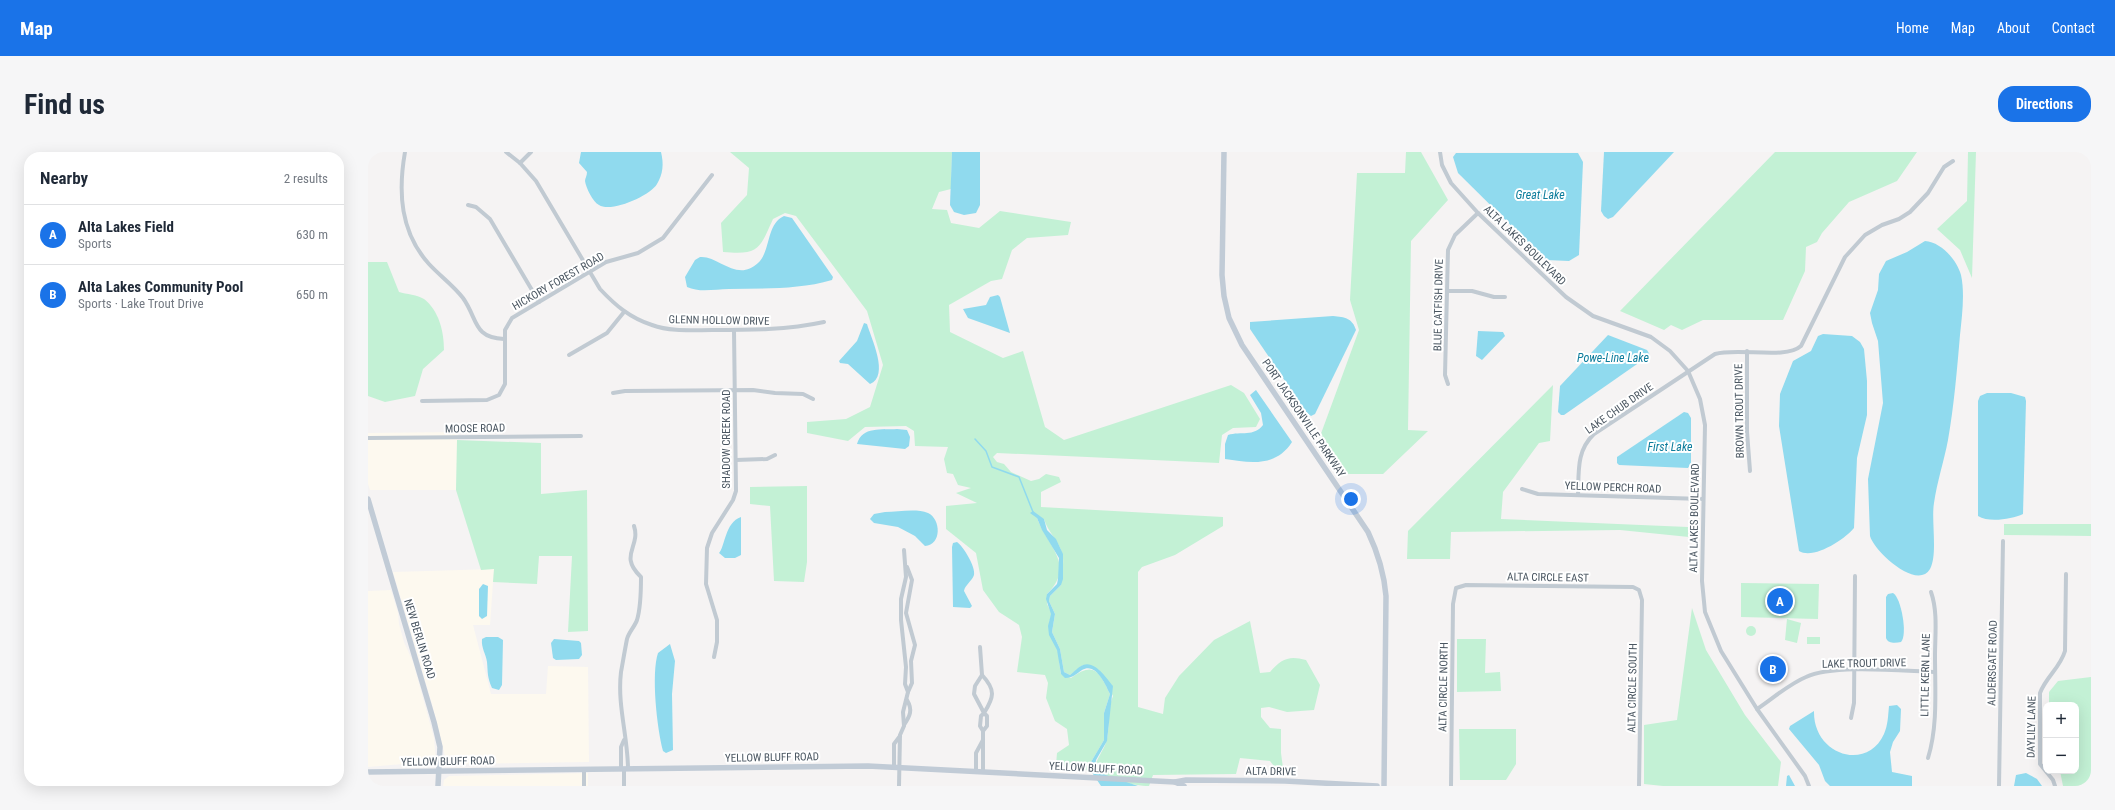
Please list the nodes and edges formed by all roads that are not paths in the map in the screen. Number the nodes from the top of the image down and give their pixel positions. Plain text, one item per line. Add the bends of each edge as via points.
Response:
1 (405, 152) edge
2 (506, 152) edge
3 (531, 152) edge
4 (1224, 152) edge
5 (1440, 152) edge
6 (1952, 161) dead end
7 (520, 163) junction
8 (712, 175) dead end
9 (468, 205) dead end
10 (1478, 213) junction
11 (589, 272) junction
12 (1447, 291) junction
13 (1504, 297) dead end
14 (539, 302) junction
15 (624, 312) junction
16 (824, 322) dead end
17 (734, 330) junction
18 (504, 339) junction
19 (1747, 352) junction
20 (569, 355) dead end
21 (1688, 372) junction
22 (1448, 384) dead end
23 (735, 390) junction
24 (613, 393) dead end
25 (813, 399) dead end
26 (422, 401) dead end
27 (581, 436) dead end
28 (368, 438) edge
29 (775, 455) dead end
30 (736, 460) junction
31 (1750, 471) dead end
32 (1522, 489) dead end
33 (1578, 495) junction
34 (368, 499) edge
35 (1703, 499) junction
36 (369, 508) edge
37 (370, 514) edge
38 (634, 526) dead end
39 (2003, 541) dead end
40 (904, 550) dead end
41 (906, 565) junction
42 (2066, 574) dead end
43 (1855, 576) dead end
44 (1456, 588) joint
45 (1639, 590) joint
46 (1931, 592) dead end
47 (980, 647) dead end
48 (714, 657) dead end
49 (1855, 670) junction
50 (1935, 672) junction
51 (982, 675) junction
52 (908, 692) junction
53 (908, 700) junction
54 (1757, 709) junction
55 (984, 713) junction
56 (1851, 718) dead end
57 (904, 726) junction
58 (900, 735) junction
59 (983, 740) junction
60 (976, 753) junction
61 (984, 753) junction
62 (1928, 758) dead end
63 (894, 767) junction
64 (901, 767) junction
65 (624, 769) junction
66 (584, 770) junction
67 (976, 771) junction
68 (368, 772) edge
69 (440, 772) junction
70 (983, 772) junction
71 (1175, 782) junction
72 (1285, 784) edge
73 (438, 786) edge
74 (584, 786) edge
75 (624, 786) edge
76 (899, 786) edge
77 (1184, 786) edge
78 (1377, 786) edge
79 (1384, 786) edge
80 (1451, 786) edge
81 (1639, 786) edge
82 (1809, 786) edge
83 (1999, 786) edge
84 (2055, 786) edge

1 - 18 street via 401,181 402,205 408,231 414,243 430,265 457,290 480,331 492,339
2 - 7 street, GLENN HOLLOW DRIVE
3 - 7 street
4 - 79 street, PORT JACKSONVILLE PARKWAY via 1222,275 1229,318 1242,345 1368,532 1378,551 1386,596
5 - 10 street, ALTA LAKES BOULEVARD via 1445,174
6 - 19 street, LAKE CHUB DRIVE via 1944,167 1928,193 1910,212 1873,230 1850,250 1801,346 1791,352
7 - 11 street, GLENN HOLLOW DRIVE via 536,181
8 - 11 street, HICKORY FOREST ROAD via 662,238 638,253 606,262
9 - 14 street via 476,207 490,219
10 - 12 street, BLUE CATFISH DRIVE via 1455,235 1450,244
10 - 21 street, ALTA LAKES BOULEVARD via 1580,308 1651,337 1670,351
11 - 14 street, HICKORY FOREST ROAD
11 - 15 street, GLENN HOLLOW DRIVE via 613,304
12 - 13 street via 1472,291
12 - 22 street, BLUE CATFISH DRIVE via 1445,375
14 - 18 street, HICKORY FOREST ROAD via 512,318 505,330
15 - 17 street, GLENN HOLLOW DRIVE via 664,328
15 - 20 street via 607,333
16 - 17 street, GLENN HOLLOW DRIVE via 778,330
17 - 23 street, SHADOW CREEK ROAD
18 - 26 street, HICKORY FOREST ROAD via 505,384 499,395 488,400
19 - 21 street, LAKE CHUB DRIVE via 1728,351 1715,354
19 - 31 street, BROWN TROUT DRIVE via 1747,432
21 - 33 street, LAKE CHUB DRIVE via 1588,439 1579,461
21 - 35 street, ALTA LAKES BOULEVARD via 1700,399 1704,417
23 - 24 street
23 - 25 street via 803,394
23 - 30 street, SHADOW CREEK ROAD
27 - 28 street, MOOSE ROAD
29 - 30 street via 767,459
30 - 48 street, SHADOW CREEK ROAD via 735,496 716,524 707,548 706,584 717,620
32 - 33 street, YELLOW PERCH ROAD via 1538,494
33 - 35 street, YELLOW PERCH ROAD
34 - 36 street, NEW BERLIN ROAD
35 - 54 street, ALTA LAKES BOULEVARD via 1702,596 1705,612 1721,651
36 - 37 street, NEW BERLIN ROAD
37 - 69 street, NEW BERLIN ROAD via 434,722 440,747
38 - 65 street via 636,532 630,563 641,577 641,588 637,618 628,638 621,673 624,740 628,746
39 - 83 street, ALDERSGATE ROAD
40 - 41 street
41 - 52 street via 901,620 906,667 905,684
41 - 52 street via 912,580 906,613 915,645 911,661 912,683
42 - 84 street, DAYLILY LANE via 2065,651 2062,662 2043,685 2040,693 2040,764
43 - 49 street
44 - 45 street, ALTA CIRCLE EAST via 1466,585 1633,587
44 - 80 street, ALTA CIRCLE NORTH via 1453,606
45 - 81 street, ALTA CIRCLE SOUTH via 1642,600
46 - 50 street, LITTLE KERN LANE via 1935,610
47 - 51 street
49 - 50 street, LAKE TROUT DRIVE
49 - 54 street, LAKE TROUT DRIVE via 1817,672 1804,677
49 - 56 street via 1854,712
50 - 62 street, LITTLE KERN LANE via 1934,733
51 - 55 street via 975,686 974,694
51 - 55 street via 992,688 990,703
52 - 53 street
53 - 57 street via 903,712
53 - 57 street via 911,715
54 - 82 street, ALTA LAKES BOULEVARD via 1805,776
55 - 59 street via 980,726
57 - 58 street
58 - 63 street via 894,744
58 - 64 street
59 - 60 street
59 - 61 street
60 - 61 street
60 - 67 street
61 - 70 street
63 - 64 street, YELLOW BLUFF ROAD
63 - 65 street, YELLOW BLUFF ROAD
64 - 67 street, YELLOW BLUFF ROAD
64 - 76 street
65 - 66 street, YELLOW BLUFF ROAD
65 - 75 street
66 - 69 street, YELLOW BLUFF ROAD
66 - 74 street
67 - 70 street, YELLOW BLUFF ROAD
68 - 69 street, YELLOW BLUFF ROAD
69 - 73 street, NEW BERLIN ROAD
70 - 71 street, YELLOW BLUFF ROAD
71 - 72 street, ALTA DRIVE via 1186,780
71 - 77 street
72 - 78 street, ALTA DRIVE

